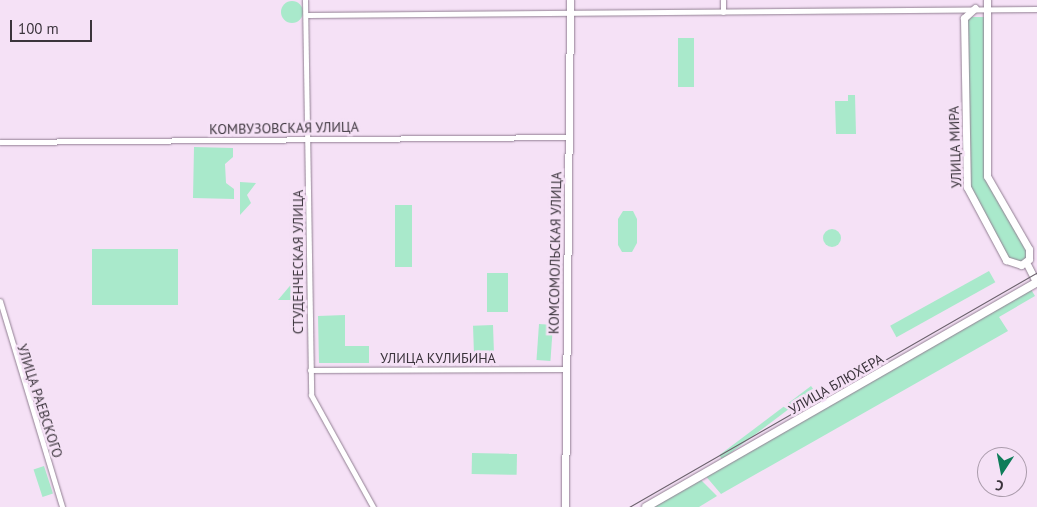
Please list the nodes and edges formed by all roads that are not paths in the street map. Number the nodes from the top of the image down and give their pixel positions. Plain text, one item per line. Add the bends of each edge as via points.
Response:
1 (306, 0) edge
2 (570, 0) edge
3 (723, 0) edge
4 (986, 0) edge
5 (975, 8) junction
6 (987, 8) junction
7 (1037, 9) edge
8 (723, 12) junction
9 (570, 14) junction
10 (308, 15) junction
11 (569, 137) junction
12 (308, 139) junction
13 (0, 142) edge
14 (1026, 262) junction
15 (1037, 282) edge
16 (0, 301) edge
17 (566, 369) junction
18 (310, 370) junction
19 (62, 507) edge
20 (373, 507) edge
21 (565, 507) edge
22 (646, 507) edge

1 - 10 street, СТУДЕНЧЕСКАЯ УЛИЦА
2 - 9 street, КОМСОМОЛЬСКАЯ УЛИЦА
3 - 8 street
4 - 6 street
5 - 6 street
5 - 8 street
5 - 14 street, УЛИЦА МИРА via 964,18 967,187 1006,260 1015,265
6 - 7 street
6 - 14 street via 987,176 1029,249
8 - 9 street
9 - 10 street
9 - 11 street, КОМСОМОЛЬСКАЯ УЛИЦА
10 - 12 street, СТУДЕНЧЕСКАЯ УЛИЦА
11 - 12 street, КОМВУЗОВСКАЯ УЛИЦА
11 - 17 street, КОМСОМОЛЬСКАЯ УЛИЦА
12 - 13 street, КОМВУЗОВСКАЯ УЛИЦА
12 - 18 street, СТУДЕНЧЕСКАЯ УЛИЦА
14 - 15 street
15 - 22 main road, УЛИЦА БЛЮХЕРА
16 - 19 street, УЛИЦА РАЕВСКОГО
17 - 18 street, УЛИЦА КУЛИБИНА
17 - 21 street, КОМСОМОЛЬСКАЯ УЛИЦА
18 - 20 street, СТУДЕНЧЕСКАЯ УЛИЦА via 316,410

